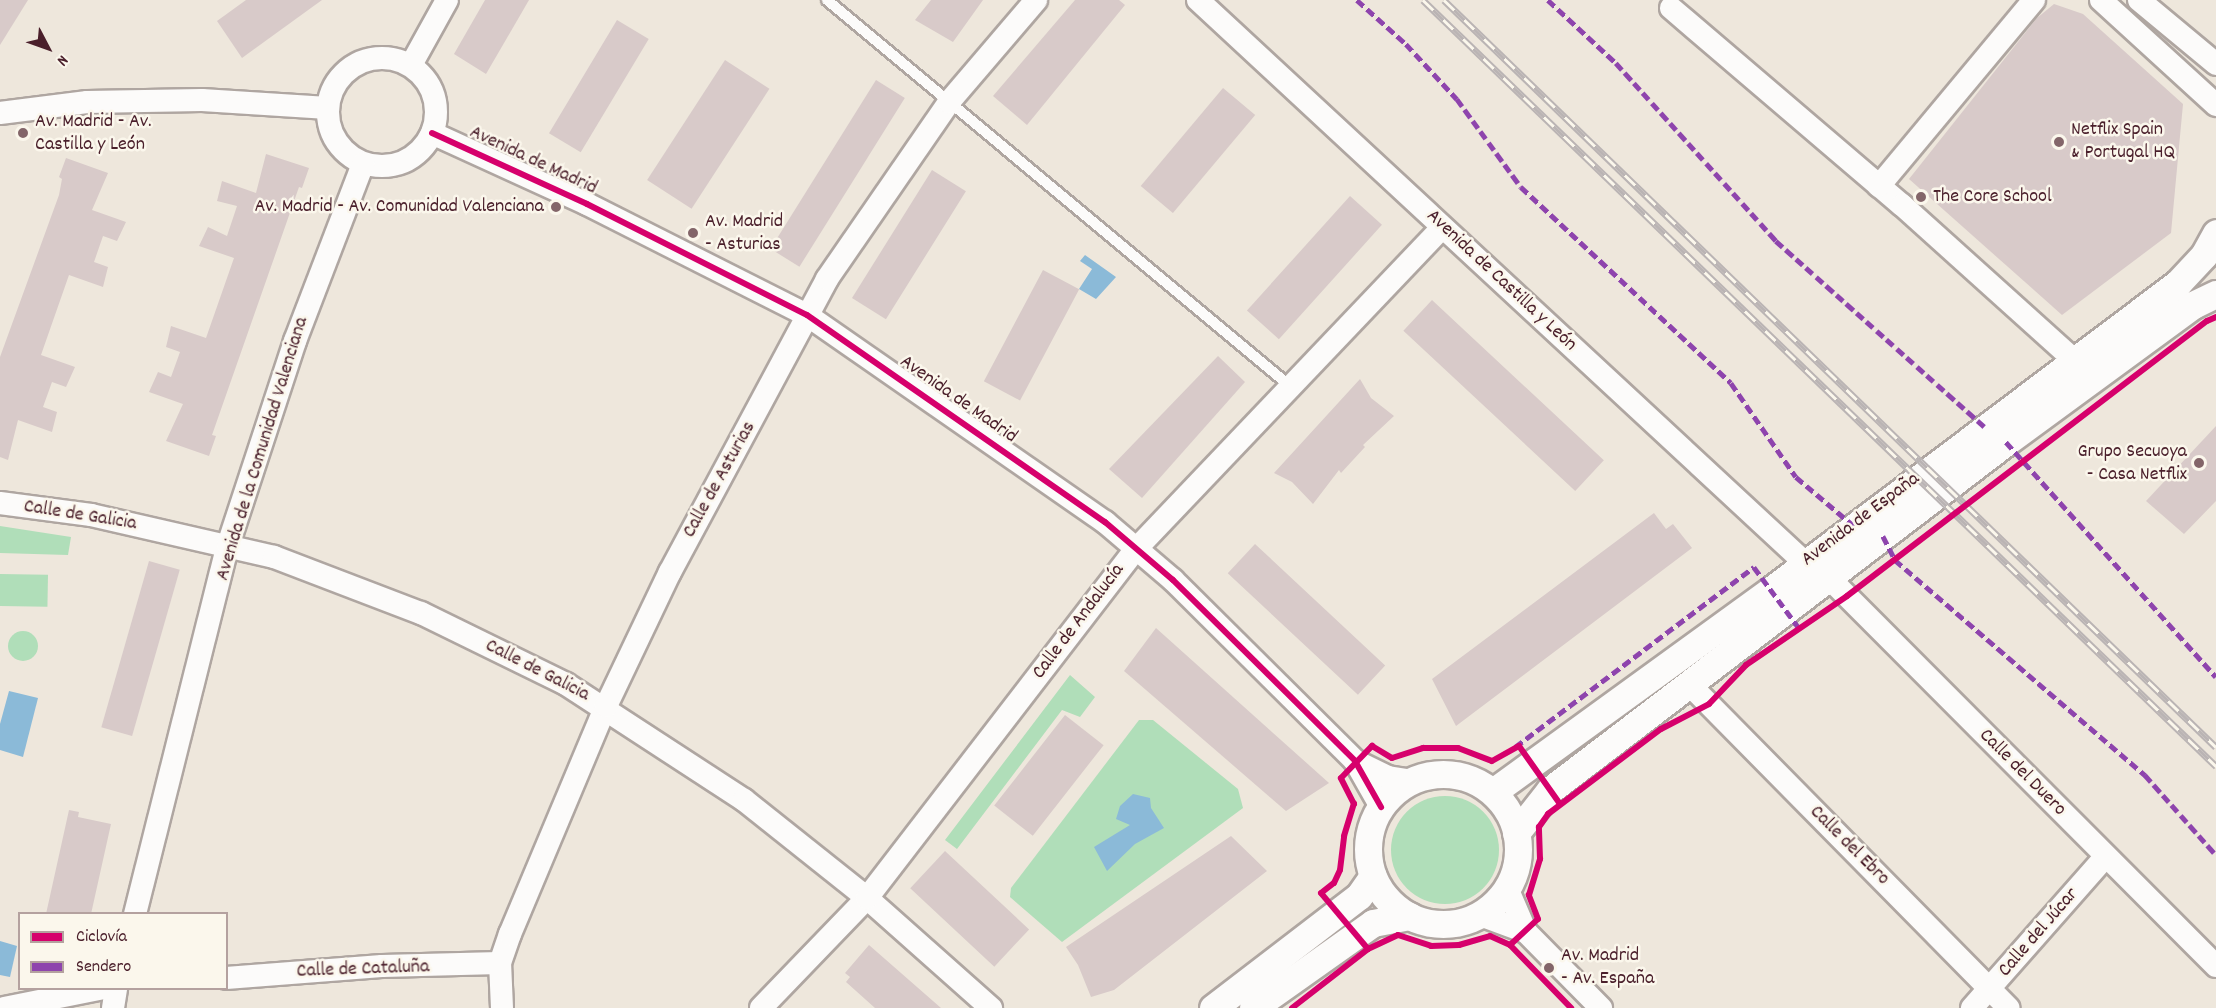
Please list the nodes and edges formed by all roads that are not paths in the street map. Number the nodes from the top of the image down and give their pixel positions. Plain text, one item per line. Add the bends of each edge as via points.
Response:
1 (447, 0) edge
2 (827, 0) edge
3 (1036, 0) edge
4 (1198, 0) edge
5 (2034, 0) edge
6 (2101, 0) edge
7 (2139, 0) edge
8 (1671, 8) dead end
9 (2216, 64) edge
10 (411, 65) junction
11 (949, 102) junction
12 (2216, 105) edge
13 (328, 108) junction
14 (0, 114) edge
15 (432, 133) junction
16 (363, 164) junction
17 (1879, 186) junction
18 (1442, 228) junction
19 (2216, 233) edge
20 (2216, 294) edge
21 (807, 315) junction
22 (2074, 360) junction
23 (1290, 386) junction
24 (0, 503) edge
25 (228, 545) junction
26 (1136, 549) junction
27 (1804, 562) junction
28 (1829, 578) junction
29 (1689, 684) junction
30 (606, 706) junction
31 (1355, 761) junction
32 (1412, 781) junction
33 (1493, 792) junction
34 (1381, 807) junction
35 (1516, 833) junction
36 (2105, 857) junction
37 (1373, 876) junction
38 (1508, 890) junction
39 (867, 898) junction
40 (136, 912) edge
41 (1480, 915) junction
42 (1409, 916) junction
43 (1526, 932) junction
44 (500, 963) junction
45 (2216, 966) edge
46 (228, 978) edge
47 (1990, 989) junction
48 (94, 990) edge
49 (116, 990) edge
50 (4, 1008) edge
51 (113, 1008) edge
52 (502, 1008) edge
53 (761, 1008) edge
54 (991, 1008) edge
55 (1214, 1008) edge
56 (1253, 1008) edge
57 (1602, 1008) edge
58 (1972, 1008) edge
59 (2008, 1008) edge

1 - 10 street
2 - 11 lane
3 - 11 street, Calle de Asturias
4 - 18 street, Avenida de Castilla y León
5 - 17 street
6 - 12 street
7 - 9 street
8 - 17 street
10 - 13 street via 381,58 363,62 335,84
10 - 15 street via 434,97
11 - 21 street, Calle de Asturias
11 - 23 lane
13 - 14 street via 190,100 87,102
13 - 16 street via 335,141
15 - 16 street via 424,148 394,166
15 - 21 street, Avenida de Madrid via 587,204
16 - 25 street, Avenida de la Comunidad Valenciana via 295,341
17 - 22 street
18 - 23 street, Calle de Andalucía
18 - 27 street, Avenida de Castilla y León
19 - 22 street, Avenida de España via 2204,255 2178,283
20 - 28 street, Avenida de España via 2193,305 2024,429
21 - 26 street, Avenida de Madrid via 1105,522
21 - 30 street, Calle de Asturias via 670,572
22 - 27 street, Avenida de España
23 - 26 street, Calle de Andalucía
24 - 25 street, Calle de Galicia via 91,515
25 - 30 street, Calle de Galicia via 274,557 421,613
25 - 40 street, Avenida de la Comunidad Valenciana
26 - 31 street, Avenida de Madrid via 1267,671
26 - 39 street, Calle de Andalucía
27 - 33 street, Avenida de España
28 - 29 street, Avenida de España
28 - 36 street, Calle del Duero
29 - 35 street, Avenida de España via 1550,790
29 - 47 street, Calle del Ebro
30 - 39 street, Calle de Galicia via 744,800
30 - 44 street, Calle de Asturias
31 - 32 street via 1388,777
31 - 34 street, Avenida de Madrid
32 - 33 street via 1449,774 1473,780
32 - 34 street
33 - 35 street via 1506,808
34 - 37 street via 1369,837
35 - 38 street via 1517,865
36 - 45 street, Calle del Duero
36 - 47 street, Calle del Júcar
37 - 42 street via 1382,892
37 - 55 street via 1359,896
38 - 41 street
38 - 43 street
39 - 53 street, Calle de Andalucía
39 - 54 street, Calle de Galicia
41 - 42 street via 1457,923 1432,924
41 - 43 street
42 - 56 street via 1373,923
43 - 57 street
44 - 46 street, Calle de Cataluña via 382,966
44 - 52 street, Calle de Asturias
47 - 58 street, Calle del Júcar
47 - 59 street, Calle del Ebro
48 - 50 street
49 - 51 street

